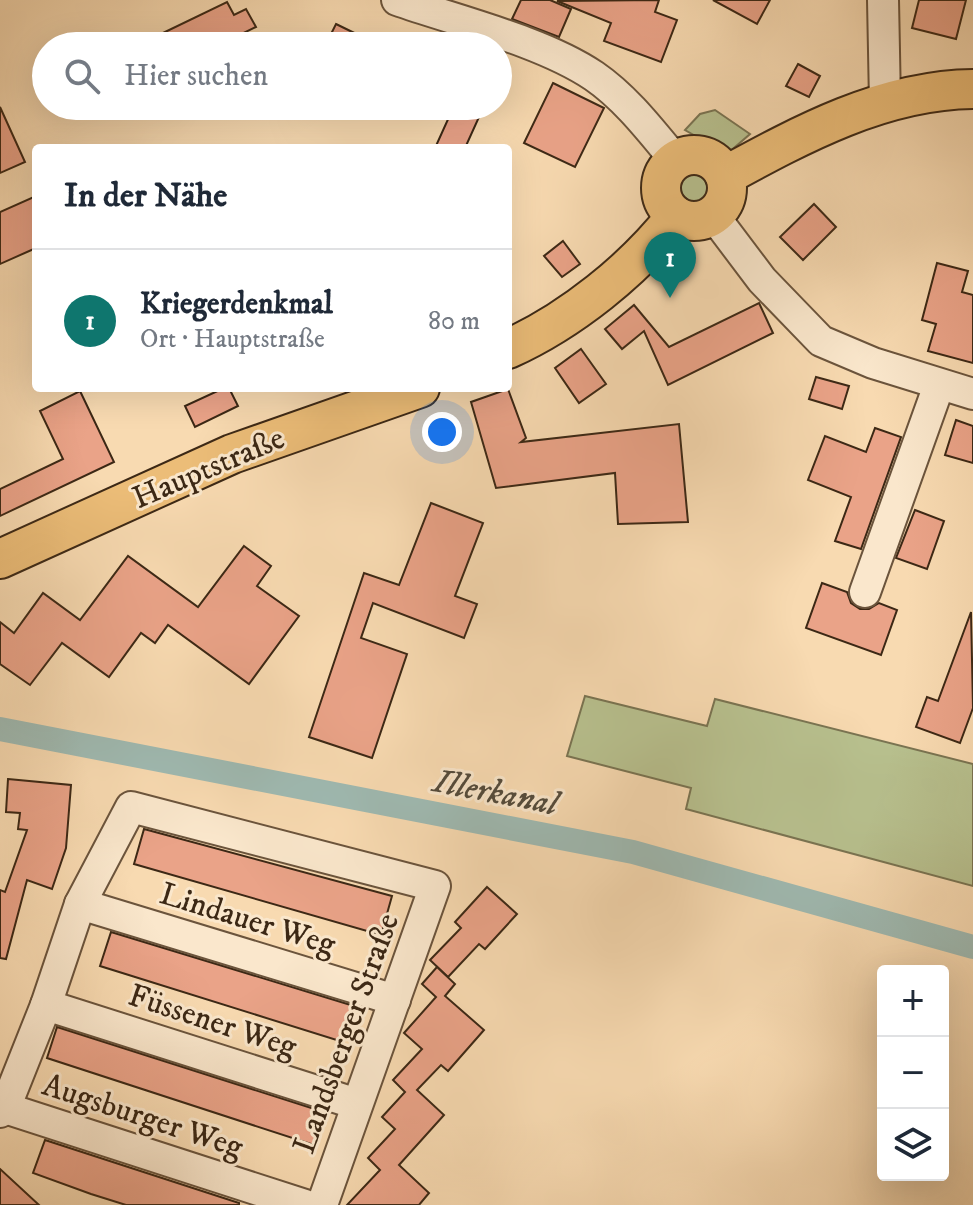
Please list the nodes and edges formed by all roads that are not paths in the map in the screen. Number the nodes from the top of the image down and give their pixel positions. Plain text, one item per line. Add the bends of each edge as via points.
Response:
1 (397, 0) edge
2 (883, 0) edge
3 (489, 32) edge
4 (512, 40) edge
5 (973, 89) edge
6 (885, 102) junction
7 (676, 161) junction
8 (725, 176) junction
9 (694, 216) junction
10 (512, 347) edge
11 (939, 385) junction
12 (409, 392) edge
13 (973, 394) edge
14 (0, 559) edge
15 (865, 592) dead end
16 (80, 904) junction
17 (395, 1000) junction
18 (46, 1005) junction
19 (357, 1104) junction
20 (3, 1110) edge
21 (305, 1205) edge
22 (322, 1205) edge

1 - 3 street
2 - 6 street
4 - 7 street via 595,77 644,122
5 - 6 main road
6 - 8 main road via 812,129
7 - 8 main road via 691,156 709,159
7 - 9 main road via 664,175 661,192 666,207
8 - 9 main road via 726,197
9 - 10 main road via 662,233 590,299
9 - 11 street via 821,341
11 - 13 street
11 - 15 street
12 - 14 main road, Hauptstraße via 232,454
16 - 17 street, Lindauer Weg
16 - 17 street, Landsberger Straße via 131,807 435,886
16 - 18 street
17 - 19 street, Landsberger Straße
18 - 19 street, Füssener Weg
18 - 20 street
19 - 22 street, Landsberger Straße
20 - 21 street, Augsburger Weg

